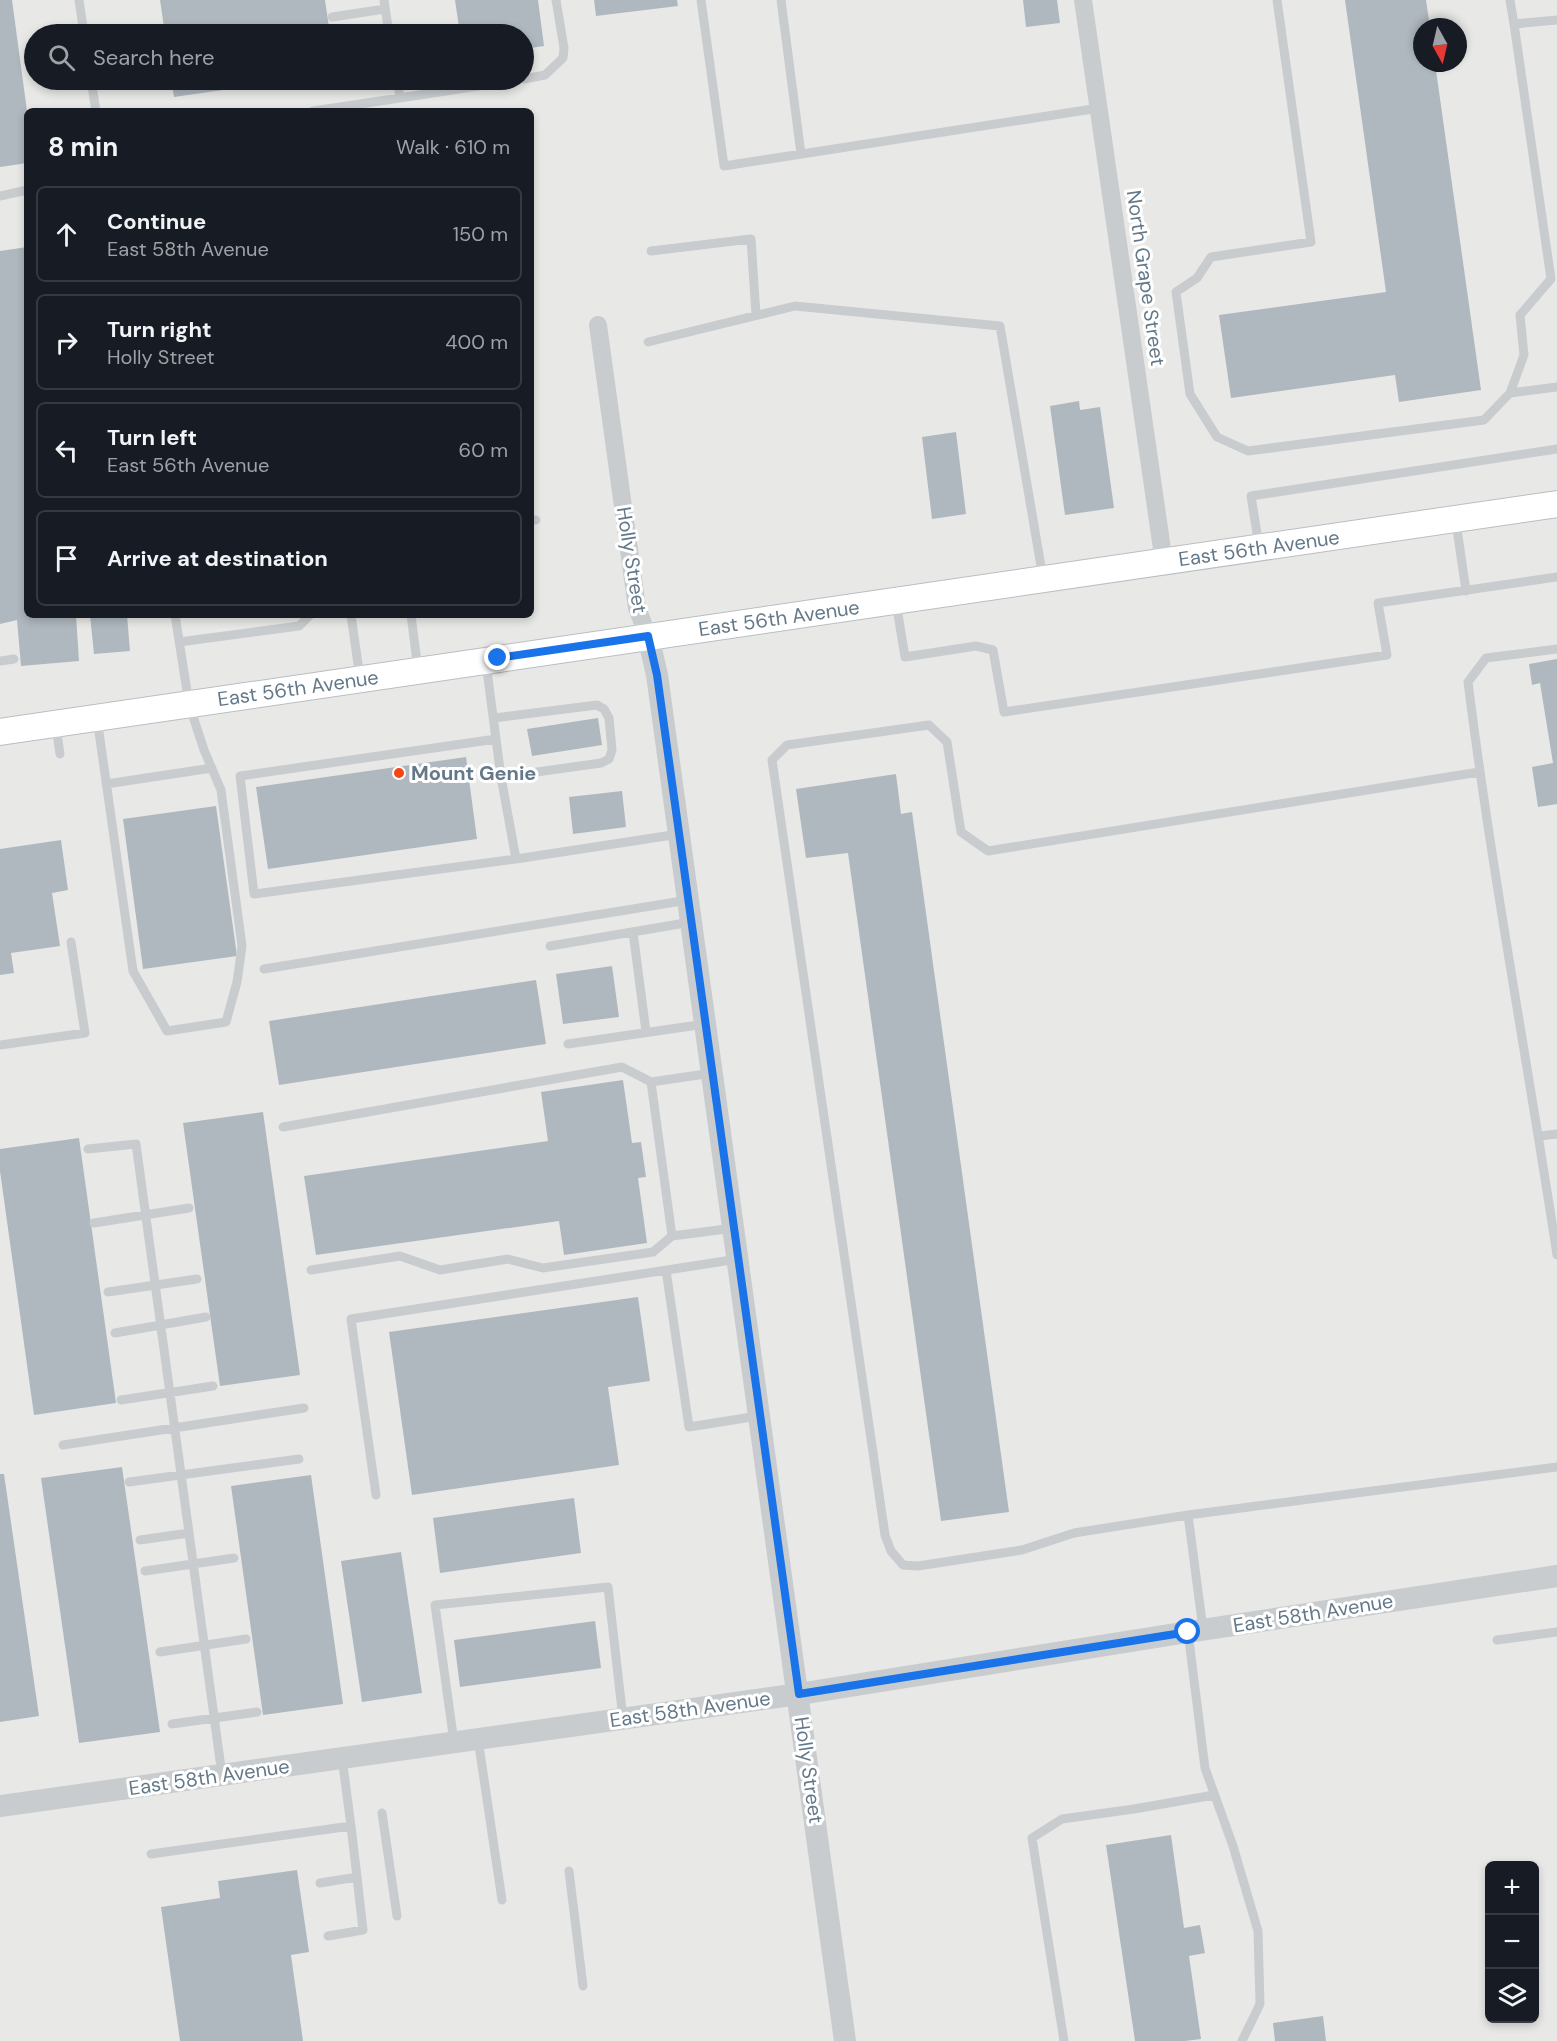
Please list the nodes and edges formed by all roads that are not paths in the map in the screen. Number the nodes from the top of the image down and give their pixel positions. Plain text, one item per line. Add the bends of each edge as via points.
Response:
1 (79, 0) edge
2 (556, 0) edge
3 (701, 0) edge
4 (781, 0) edge
5 (1083, 0) edge
6 (1277, 0) edge
7 (1510, 0) edge
8 (384, 5) edge
9 (332, 17) dead end
10 (1557, 20) edge
11 (83, 24) edge
12 (387, 24) edge
13 (1514, 24) junction
14 (534, 77) edge
15 (93, 90) edge
16 (399, 90) edge
17 (452, 90) edge
18 (400, 98) junction
19 (96, 108) edge
20 (334, 108) edge
21 (1099, 108) junction
22 (801, 154) junction
23 (24, 191) edge
24 (0, 196) edge
25 (651, 251) dead end
26 (756, 315) junction
27 (598, 325) dead end
28 (648, 342) dead end
29 (1557, 387) edge
30 (1510, 393) junction
31 (1557, 449) edge
32 (1557, 504) edge
33 (1455, 519) junction
34 (1259, 549) junction
35 (1164, 562) junction
36 (1557, 577) edge
37 (1043, 580) junction
38 (1466, 591) junction
39 (896, 602) junction
40 (175, 618) edge
41 (307, 618) edge
42 (351, 618) edge
43 (411, 618) edge
44 (648, 636) junction
45 (179, 642) junction
46 (1557, 649) edge
47 (14, 658) dead end
48 (486, 660) junction
49 (0, 661) edge
50 (418, 670) junction
51 (360, 679) junction
52 (189, 704) junction
53 (97, 718) junction
54 (494, 718) junction
55 (56, 724) junction
56 (0, 732) edge
57 (496, 739) junction
58 (60, 753) dead end
59 (212, 768) junction
60 (1479, 772) junction
61 (501, 777) junction
62 (106, 784) junction
63 (679, 834) junction
64 (516, 859) junction
65 (688, 900) junction
66 (691, 922) junction
67 (633, 932) junction
68 (71, 942) dead end
69 (550, 946) dead end
70 (264, 969) dead end
71 (705, 1024) junction
72 (646, 1032) junction
73 (568, 1044) dead end
74 (0, 1045) edge
75 (712, 1073) junction
76 (651, 1082) junction
77 (283, 1127) dead end
78 (1557, 1134) edge
79 (1539, 1136) junction
80 (88, 1149) dead end
81 (189, 1208) dead end
82 (145, 1215) junction
83 (94, 1222) dead end
84 (734, 1228) junction
85 (1555, 1231) edge
86 (672, 1236) junction
87 (1557, 1255) edge
88 (738, 1259) junction
89 (311, 1270) dead end
90 (666, 1270) junction
91 (197, 1279) dead end
92 (155, 1284) junction
93 (108, 1292) dead end
94 (206, 1317) dead end
95 (160, 1324) junction
96 (115, 1332) dead end
97 (213, 1386) dead end
98 (170, 1393) junction
99 (121, 1400) dead end
100 (304, 1408) dead end
101 (760, 1415) junction
102 (174, 1429) junction
103 (63, 1445) dead end
104 (299, 1459) dead end
105 (1557, 1467) edge
106 (181, 1474) junction
107 (129, 1482) dead end
108 (376, 1495) dead end
109 (1188, 1515) junction
110 (189, 1533) junction
111 (140, 1540) dead end
112 (234, 1558) dead end
113 (193, 1564) junction
114 (145, 1571) dead end
115 (1557, 1576) edge
116 (1196, 1631) junction
117 (1557, 1632) edge
118 (246, 1639) dead end
119 (1497, 1640) dead end
120 (204, 1645) junction
121 (160, 1652) dead end
122 (799, 1694) junction
123 (256, 1712) dead end
124 (214, 1718) junction
125 (624, 1719) junction
126 (172, 1724) dead end
127 (478, 1739) junction
128 (454, 1742) junction
129 (342, 1758) junction
130 (222, 1775) junction
131 (1215, 1795) junction
132 (0, 1806) edge
133 (382, 1813) dead end
134 (351, 1826) junction
135 (151, 1854) dead end
136 (569, 1871) dead end
137 (357, 1877) junction
138 (320, 1883) dead end
139 (502, 1900) dead end
140 (397, 1916) dead end
141 (328, 1936) dead end
142 (583, 1986) dead end
143 (845, 2041) edge
144 (1064, 2041) edge
145 (1242, 2041) edge

1 - 11 lane
2 - 14 lane via 563,58 545,75
3 - 22 lane via 724,166
4 - 22 lane
5 - 21 street, North Grape Street
6 - 30 lane via 1311,242 1211,257 1197,278 1176,292 1190,394 1217,437 1248,452 1484,420
7 - 13 lane
8 - 9 lane
8 - 12 lane
10 - 13 lane
13 - 30 lane via 1551,279 1520,315 1524,355
15 - 19 lane
16 - 18 lane
17 - 18 lane
18 - 20 lane
21 - 22 lane
21 - 35 street, North Grape Street
23 - 24 lane
25 - 26 lane via 751,239
26 - 28 lane
26 - 37 lane via 795,306 1000,326
27 - 44 street, Holly Street via 637,608
29 - 30 lane
31 - 34 lane via 1251,496
32 - 33 main road, East 56th Avenue
33 - 34 main road, East 56th Avenue
33 - 38 lane
34 - 35 main road, East 56th Avenue
35 - 37 main road, East 56th Avenue
36 - 38 lane
37 - 39 main road, East 56th Avenue
38 - 39 lane via 1378,603 1388,655 1004,712 993,650 976,646 905,657
39 - 44 main road, East 56th Avenue
40 - 45 lane
41 - 45 lane via 299,626
42 - 51 lane
43 - 50 lane
44 - 48 main road, East 56th Avenue
44 - 63 street, Holly Street
45 - 52 lane
46 - 60 lane via 1486,658 1468,682
47 - 49 lane
48 - 50 main road, East 56th Avenue
48 - 54 lane
50 - 51 main road, East 56th Avenue
51 - 52 main road, East 56th Avenue
52 - 53 main road, East 56th Avenue
52 - 59 lane
53 - 55 main road, East 56th Avenue
53 - 62 lane
54 - 57 lane
54 - 61 lane via 597,705 609,718 609,759
55 - 56 main road, East 56th Avenue
55 - 58 lane
57 - 61 lane
57 - 64 lane via 240,776 254,894
59 - 62 lane
59 - 62 lane via 222,790 242,946 237,982 226,1022 167,1031 133,971
60 - 79 lane
60 - 109 lane via 988,851 961,832 947,742 929,725 787,745 772,760 883,1523 891,1551 903,1564 918,1566 1022,1550 1074,1533
61 - 64 lane
63 - 64 lane
63 - 65 street, Holly Street
65 - 66 street, Holly Street
65 - 70 lane
66 - 67 lane
66 - 71 street, Holly Street
67 - 69 lane
67 - 72 lane
68 - 74 lane via 85,1033
71 - 72 lane
71 - 75 street, Holly Street
72 - 73 lane
75 - 76 lane
75 - 84 street, Holly Street
76 - 77 lane via 622,1068
76 - 86 lane
78 - 79 lane
79 - 85 lane
80 - 82 lane via 136,1144
81 - 82 lane
82 - 83 lane
82 - 92 lane
84 - 86 lane
84 - 88 street, Holly Street
85 - 87 lane
86 - 89 lane via 653,1252 543,1268 508,1259 440,1270 400,1256
88 - 90 lane
88 - 101 street, Holly Street
90 - 101 lane via 689,1427
90 - 108 lane via 351,1319
91 - 92 lane
92 - 93 lane
92 - 95 lane
94 - 95 lane
95 - 96 lane
95 - 98 lane
97 - 98 lane
98 - 99 lane
98 - 102 lane
100 - 102 lane
101 - 122 street, Holly Street
102 - 103 lane
102 - 106 lane
104 - 106 lane
105 - 109 lane
106 - 107 lane
106 - 110 lane
109 - 116 lane
110 - 111 lane
110 - 113 lane
112 - 113 lane
113 - 114 lane
113 - 120 lane
115 - 116 street, East 58th Avenue
116 - 122 street, East 58th Avenue
116 - 131 lane via 1205,1768
117 - 119 lane
118 - 120 lane
120 - 121 lane
120 - 124 lane
122 - 125 street, East 58th Avenue
122 - 143 street, Holly Street
123 - 124 lane
124 - 126 lane
124 - 130 lane
125 - 127 street, East 58th Avenue
125 - 128 lane via 608,1587 435,1605
127 - 128 street, East 58th Avenue
127 - 139 lane
128 - 129 street, East 58th Avenue
129 - 130 street, East 58th Avenue
129 - 134 lane
130 - 132 street, East 58th Avenue
131 - 144 lane via 1062,1820 1032,1839
131 - 145 lane via 1258,1931 1260,2004
133 - 140 lane
134 - 135 lane
134 - 137 lane
136 - 142 lane
137 - 138 lane
137 - 141 lane via 363,1930

